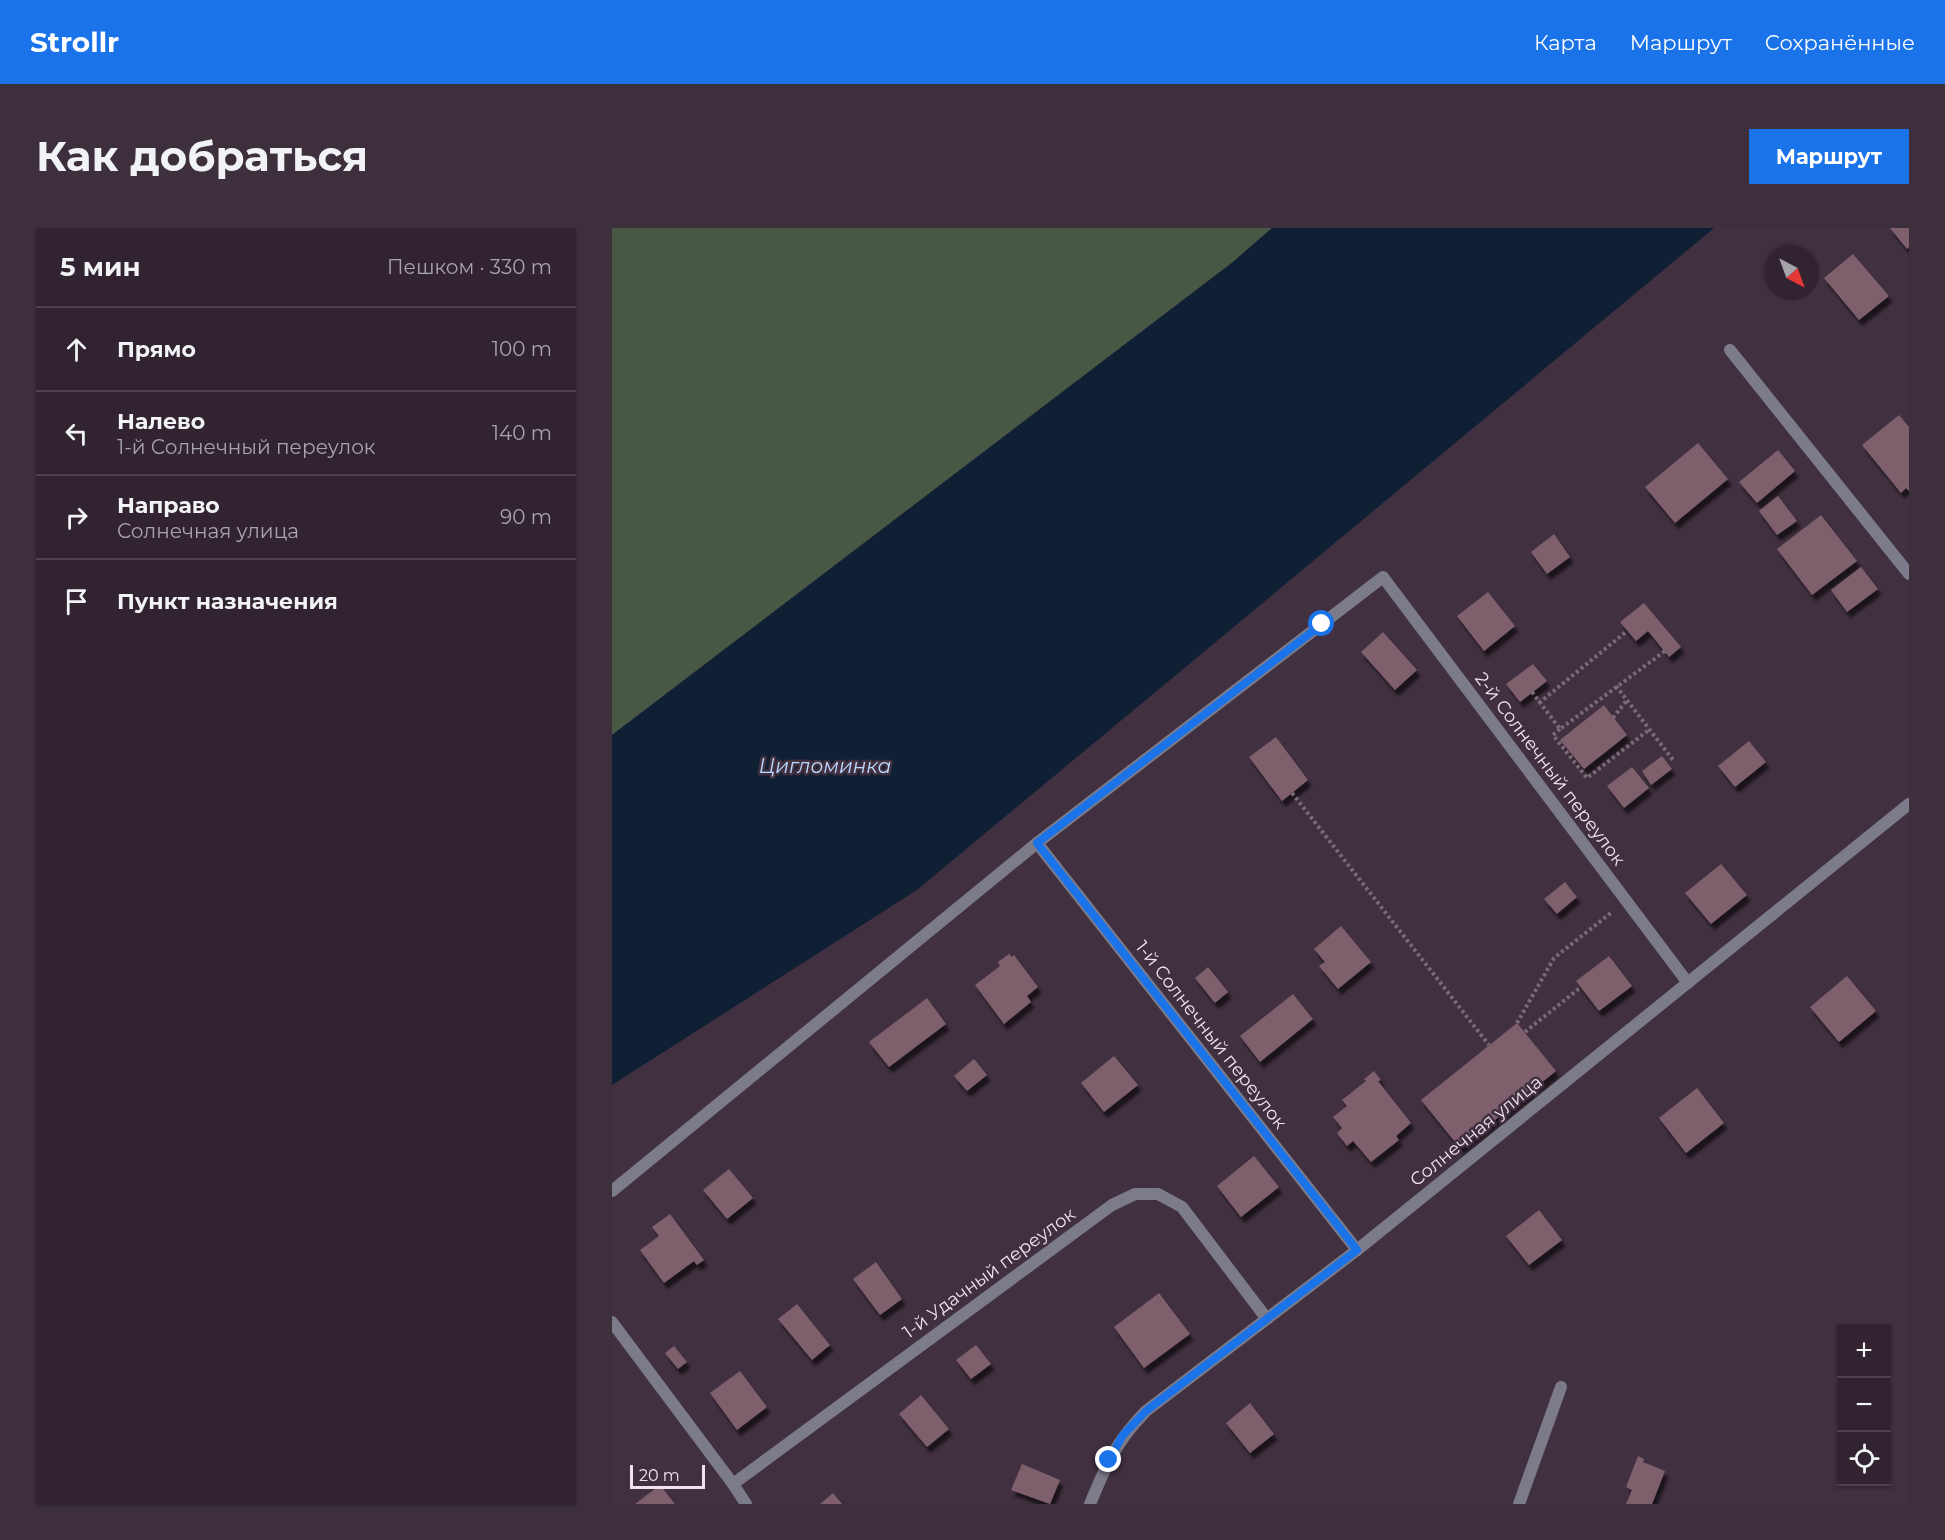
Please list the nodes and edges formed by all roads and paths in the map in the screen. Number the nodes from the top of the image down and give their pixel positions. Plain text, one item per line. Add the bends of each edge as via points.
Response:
1 (1730, 350) dead end
2 (1909, 574) edge
3 (1627, 631) dead end
4 (1665, 651) dead end
5 (1616, 686) junction
6 (1532, 692) dead end
7 (1628, 700) junction
8 (1539, 703) junction
9 (1613, 718) dead end
10 (1560, 729) junction
11 (1650, 729) junction
12 (1673, 760) dead end
13 (1292, 793) dead end
14 (1909, 804) edge
15 (1037, 843) junction
16 (1612, 912) dead end
17 (1688, 983) junction
18 (1581, 987) dead end
19 (1517, 1023) dead end
20 (1525, 1032) dead end
21 (1489, 1045) dead end
22 (612, 1191) edge
23 (1357, 1250) junction
24 (1267, 1319) junction
25 (612, 1322) edge
26 (1562, 1387) dead end
27 (733, 1484) junction
28 (746, 1504) edge
29 (1090, 1504) edge
30 (1519, 1504) edge

1 - 2 street
3 - 8 path
4 - 5 path
5 - 7 path
5 - 10 path
6 - 8 path
7 - 9 path
7 - 11 path
8 - 10 path
10 - 11 path via 1553,735 1587,778
11 - 12 path
13 - 21 path
14 - 17 street, Солнечная улица
15 - 17 street, 2-й Солнечный переулок via 1383,577
15 - 22 street
15 - 23 street, 1-й Солнечный переулок
16 - 19 path via 1554,958
17 - 23 street, Солнечная улица
18 - 20 path
23 - 24 street, Солнечная улица
24 - 27 street, 1-й Удачный переулок via 1182,1206 1158,1194 1136,1194 1112,1205
24 - 29 street, Солнечная улица via 1146,1411 1123,1435
25 - 27 street
26 - 30 street
27 - 28 street

